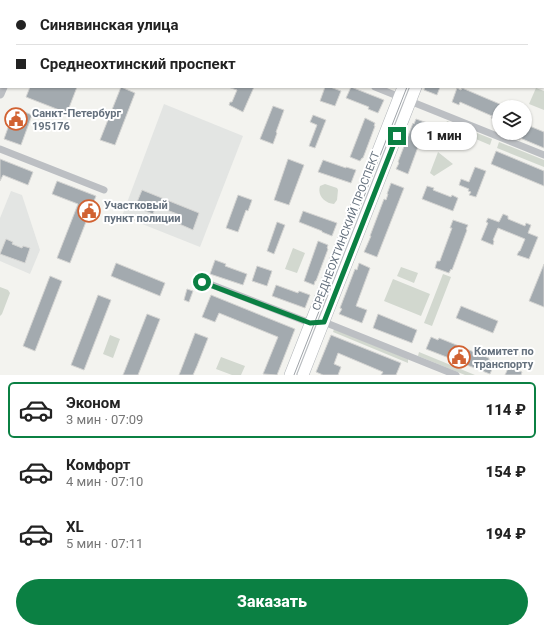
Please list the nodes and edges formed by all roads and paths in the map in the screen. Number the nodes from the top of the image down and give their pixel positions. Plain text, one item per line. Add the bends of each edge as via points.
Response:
1 (380, 88) edge
2 (416, 88) edge
3 (401, 92) edge
4 (411, 101) junction
5 (0, 149) edge
6 (544, 155) edge
7 (104, 190) dead end
8 (202, 282) dead end
9 (324, 322) junction
10 (310, 323) junction
11 (290, 375) edge
12 (303, 375) edge
13 (456, 375) edge

1 - 3 street
2 - 4 main road, СРЕДНЕОХТИНСКИЙ ПРОСПЕКТ
3 - 4 street
3 - 10 main road, СРЕДНЕОХТИНСКИЙ ПРОСПЕКТ
4 - 6 street
4 - 9 main road, СРЕДНЕОХТИНСКИЙ ПРОСПЕКТ
5 - 7 street
8 - 10 street
9 - 10 street
9 - 12 main road, СРЕДНЕОХТИНСКИЙ ПРОСПЕКТ
9 - 13 street
10 - 11 main road, СРЕДНЕОХТИНСКИЙ ПРОСПЕКТ

